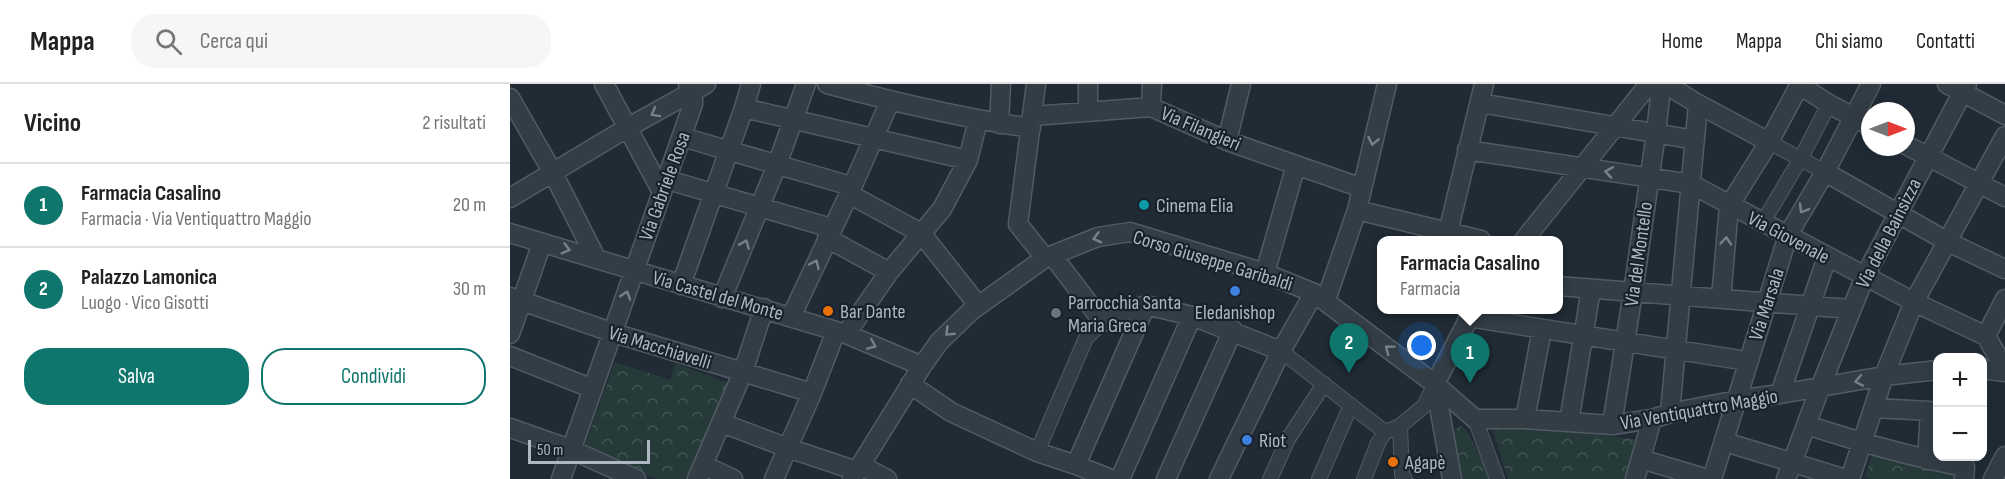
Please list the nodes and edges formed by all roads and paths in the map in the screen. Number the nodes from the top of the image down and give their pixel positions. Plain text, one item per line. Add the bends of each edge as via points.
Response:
1 (604, 84) edge
2 (751, 84) edge
3 (806, 84) edge
4 (827, 84) edge
5 (1001, 84) edge
6 (1036, 84) edge
7 (1088, 84) edge
8 (1152, 84) edge
9 (1241, 84) edge
10 (1387, 84) edge
11 (1484, 84) edge
12 (1649, 84) edge
13 (1656, 84) edge
14 (1665, 84) edge
15 (1799, 84) edge
16 (1871, 84) edge
17 (696, 87) edge
18 (1959, 87) edge
19 (881, 94) edge
20 (510, 98) edge
21 (1480, 103) junction
22 (1698, 104) junction
23 (1829, 104) junction
24 (1151, 107) junction
25 (744, 108) junction
26 (1088, 112) junction
27 (2005, 115) edge
28 (1853, 118) junction
29 (794, 119) junction
30 (978, 120) junction
31 (1032, 122) junction
32 (1861, 122) edge
33 (999, 124) junction
34 (1614, 126) junction
35 (627, 128) junction
36 (1656, 133) junction
37 (2005, 136) edge
38 (682, 137) junction
39 (874, 138) junction
40 (1695, 140) junction
41 (1227, 141) junction
42 (1769, 142) junction
43 (1467, 150) junction
44 (1915, 150) edge
45 (729, 151) junction
46 (1928, 156) junction
47 (1801, 158) junction
48 (968, 160) junction
49 (777, 165) junction
50 (1296, 165) junction
51 (1582, 168) junction
52 (1825, 172) junction
53 (553, 173) junction
54 (1649, 178) junction
55 (1691, 184) junction
56 (1980, 184) junction
57 (665, 186) junction
58 (1362, 188) junction
59 (850, 190) junction
60 (714, 193) junction
61 (2005, 197) edge
62 (510, 198) edge
63 (760, 206) junction
64 (1729, 206) junction
65 (1357, 210) junction
66 (1897, 213) junction
67 (1763, 222) junction
68 (1448, 232) junction
69 (510, 233) edge
70 (829, 233) junction
71 (921, 233) junction
72 (1788, 235) junction
73 (1464, 236) edge
74 (1527, 236) edge
75 (1948, 242) junction
76 (542, 243) junction
77 (1048, 256) junction
78 (1827, 257) junction
79 (596, 258) junction
80 (2005, 269) edge
81 (634, 271) junction
82 (889, 272) junction
83 (1265, 273) junction
84 (1865, 276) junction
85 (681, 285) junction
86 (1563, 286) edge
87 (1590, 289) junction
88 (1633, 292) junction
89 (1320, 296) junction
90 (1680, 297) junction
91 (722, 298) junction
92 (516, 299) edge
93 (1721, 299) junction
94 (2005, 299) edge
95 (1767, 302) junction
96 (1914, 302) junction
97 (978, 305) junction
98 (1146, 305) junction
99 (1810, 305) junction
100 (764, 308) junction
101 (1851, 309) junction
102 (1471, 314) edge
103 (1475, 314) edge
104 (1192, 316) junction
105 (791, 317) junction
106 (1102, 322) junction
107 (1542, 329) junction
108 (1233, 330) junction
109 (841, 332) junction
110 (614, 333) junction
111 (510, 334) edge
112 (1582, 335) junction
113 (1986, 336) junction
114 (1625, 341) junction
115 (1676, 350) junction
116 (1281, 351) junction
117 (510, 356) edge
118 (1748, 361) junction
119 (922, 366) junction
120 (1987, 369) edge
121 (2005, 370) edge
122 (1933, 371) edge
123 (743, 372) junction
124 (1884, 376) junction
125 (910, 384) junction
126 (1324, 384) junction
127 (1436, 384) junction
128 (1820, 388) junction
129 (593, 389) junction
130 (812, 393) junction
131 (1780, 394) junction
132 (1737, 399) junction
133 (1351, 405) junction
134 (1874, 408) junction
135 (1671, 413) junction
136 (1526, 418) junction
137 (1475, 419) junction
138 (1652, 419) junction
139 (1569, 422) junction
140 (722, 423) junction
141 (1612, 425) junction
142 (1807, 425) junction
143 (1400, 426) junction
144 (510, 428) edge
145 (1385, 432) junction
146 (1725, 442) junction
147 (1863, 443) junction
148 (788, 448) junction
149 (570, 449) junction
150 (1037, 452) junction
151 (2005, 456) edge
152 (1641, 459) junction
153 (1927, 460) junction
154 (1076, 465) junction
155 (1789, 471) edge
156 (700, 472) edge
157 (856, 472) edge
158 (1964, 473) edge
159 (561, 479) edge
160 (636, 479) edge
161 (734, 479) edge
162 (774, 479) edge
163 (887, 479) edge
164 (1111, 479) edge
165 (1120, 479) edge
166 (1166, 479) edge
167 (1219, 479) edge
168 (1270, 479) edge
169 (1319, 479) edge
170 (1364, 479) edge
171 (1405, 479) edge
172 (1452, 479) edge
173 (1497, 479) edge
174 (1635, 479) edge
175 (1710, 479) edge
176 (1848, 479) edge
177 (1993, 479) edge

1 - 35 street
2 - 25 street
3 - 29 street
4 - 19 street, Via Filangieri
5 - 33 street
6 - 31 street
7 - 26 street
8 - 24 street
9 - 41 street
10 -> 58 street
11 - 21 street
12 - 34 street
13 - 36 street, Via del Montello via 1660,98
14 - 22 street
15 - 23 street
15 - 42 street
16 - 28 street, Via Marsala
17 -> 35 street
17 - 38 street, Via Gabriele Rosa
18 - 27 street
18 - 46 street, Via della Bainsizza
19 - 30 street, Via Filangieri
19 - 39 street
20 - 53 street
21 - 34 street
21 - 43 street
22 - 40 street
22 - 42 street
23 - 28 street
23 - 47 street
24 - 26 street, Via Filangieri
24 - 41 street, Via Filangieri
25 - 29 street
25 - 45 street
26 - 31 street, Via Filangieri
28 - 32 street
28 - 52 street, Via Marsala
29 - 39 street
29 - 49 street
30 - 33 street, Via Filangieri
30 - 48 street
31 - 33 street, Via Filangieri
31 - 77 street via 1018,224
34 - 36 street
34 - 51 street
35 - 53 street
35 - 57 street
36 - 40 street
36 - 54 street, Via del Montello
37 - 56 street
38 - 45 street
38 - 57 street, Via Gabriele Rosa
39 - 48 street
39 - 59 street
40 - 55 street
41 - 50 street, Via Filangieri
42 - 47 street
42 - 64 street
43 - 51 street, Via Giovenale
43 - 68 street
44 - 46 street
45 - 49 street
45 - 60 street
46 - 56 street
46 - 66 street, Via della Bainsizza
47 - 52 street
47 - 67 street
48 - 71 street via 942,209
49 - 59 street
49 - 63 street
50 - 58 street, Via Filangieri
50 - 83 street
54 -> 51 street, Via Giovenale
51 - 74 street
52 - 66 street
52 -> 72 street, Via Marsala
53 - 62 street
53 - 79 street
54 - 55 street, Via Giovenale
54 - 88 street, Via del Montello
55 - 64 street, Via Giovenale
55 - 90 street
56 - 61 street
56 - 75 street
57 - 60 street
57 - 81 street, Via Gabriele Rosa
58 - 65 street
59 - 70 street
59 - 71 street
60 - 63 street
60 - 85 street
63 - 70 street
91 -> 63 street
64 - 67 street, Via Giovenale
93 -> 64 street
65 - 68 street
65 - 89 street
66 - 75 street
66 - 84 street, Via della Bainsizza
67 - 72 street, Via Giovenale
68 - 73 street
69 - 76 street, Via Castel del Monte
70 - 82 street
105 -> 70 street
71 - 82 street
71 - 97 street
72 - 78 street, Via Giovenale
72 - 95 street, Via Marsala
75 - 80 street
75 - 96 street
76 -> 79 street, Via Castel del Monte
76 - 92 street
83 -> 77 street, Corso Giuseppe Garibaldi via 1130,232 1098,237
77 - 97 street, Corso Giuseppe Garibaldi
77 - 106 street
78 - 84 street, Via Giovenale
78 - 99 street
79 - 81 street, Via Castel del Monte
81 - 85 street, Via Castel del Monte
110 -> 81 street, Via Gabriele Rosa
82 - 109 street
83 - 89 street, Corso Giuseppe Garibaldi
84 - 96 street, Via Giovenale
84 - 101 street, Via della Bainsizza
85 - 91 street, Via Castel del Monte
86 - 87 street
87 - 88 street
87 - 112 street
88 - 90 street
88 - 114 street, Via del Montello
89 - 116 street
127 -> 89 street, Corso Giuseppe Garibaldi
90 - 93 street
90 - 115 street
91 - 100 street, Via Castel del Monte
92 - 110 street, Via Macchiavelli
92 - 111 street
93 - 95 street
94 - 113 street
95 - 99 street
95 - 118 street, Via Marsala
96 - 113 street, Via Giovenale
96 - 124 street
97 -> 119 street, Corso Giuseppe Garibaldi via 939,342
98 - 104 street
98 - 106 street
98 - 154 street
99 - 101 street
99 - 131 street
100 - 105 street, Via Castel del Monte
100 - 123 street
101 - 128 street, Via della Bainsizza
102 - 127 street
103 - 107 street
104 - 108 street
104 - 165 street
105 - 109 street, Via Castel del Monte
106 - 150 street via 1086,338
107 - 112 street
107 - 136 street
108 - 116 street
108 - 166 street
109 -> 119 street, Via Castel del Monte
109 - 130 street
110 - 123 street, Via Macchiavelli
110 - 129 street, Via Gabriele Rosa
112 - 114 street
112 - 139 street
113 - 121 street
114 - 115 street
114 - 141 street, Via del Montello
115 - 118 street
115 - 135 street
116 - 126 street
116 - 167 street
117 - 129 street
118 - 132 street, Via Marsala
119 - 125 street, Corso Giuseppe Garibaldi
120 - 121 street
122 - 124 street, Via Ventiquattro Maggio
123 - 130 street, Via Macchiavelli
123 - 140 street
124 -> 128 street, Via Ventiquattro Maggio
124 - 134 street
125 - 150 street via 951,412
125 - 157 street, Corso Giuseppe Garibaldi
126 - 133 street
126 - 168 street via 1288,439
127 - 137 street
127 - 143 street via 1424,406
127 - 172 street
128 - 131 street, Via Ventiquattro Maggio
128 - 142 street, Via della Bainsizza
129 - 149 street, Via Gabriele Rosa
130 - 148 street
131 - 132 street, Via Ventiquattro Maggio
132 - 135 street, Via Ventiquattro Maggio
132 - 146 street, Via Marsala
133 - 145 street
133 - 169 street
134 - 147 street
134 - 153 street via 1930,411
135 - 138 street, Via Ventiquattro Maggio
136 - 137 street, Via Ventiquattro Maggio
136 - 139 street, Via Ventiquattro Maggio
137 - 173 street
138 - 141 street, Via Ventiquattro Maggio
138 - 152 street
139 - 141 street, Via Ventiquattro Maggio
140 - 148 street
140 - 156 street
142 - 147 street
142 - 155 street, Via della Bainsizza
143 - 145 street
143 - 171 street
144 - 149 street
145 - 170 street
146 - 155 street
146 - 175 street, Via Marsala
147 - 153 street
147 - 176 street
148 - 157 street
148 - 162 street
149 - 159 street, Via Gabriele Rosa
149 - 160 street
150 - 154 street
151 - 177 street
152 - 174 street
152 - 175 street
153 - 158 street
154 - 164 street
155 - 176 street
156 - 161 street
157 - 163 street

